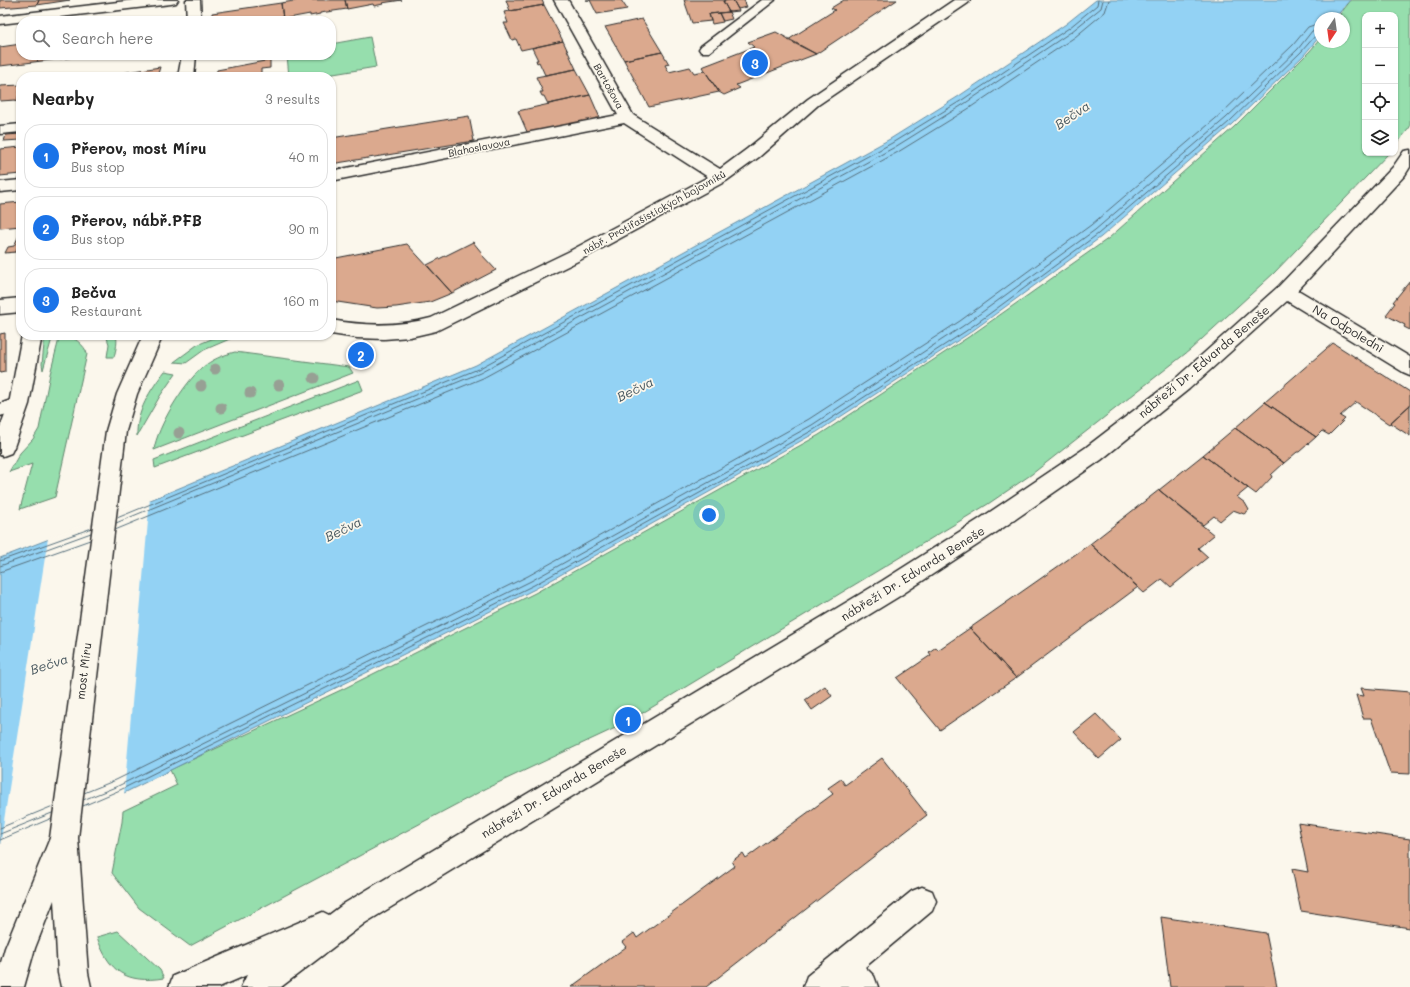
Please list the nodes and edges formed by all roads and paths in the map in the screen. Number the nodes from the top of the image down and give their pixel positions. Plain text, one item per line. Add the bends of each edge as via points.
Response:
1 (171, 0) edge
2 (193, 0) edge
3 (561, 0) edge
4 (769, 0) edge
5 (963, 0) edge
6 (34, 16) edge
7 (194, 16) edge
8 (16, 18) edge
9 (0, 20) edge
10 (705, 49) dead end
11 (188, 60) edge
12 (187, 72) edge
13 (627, 118) junction
14 (16, 128) edge
15 (0, 130) edge
16 (1410, 155) edge
17 (1404, 173) edge
18 (336, 175) edge
19 (720, 177) junction
20 (16, 185) edge
21 (0, 187) edge
22 (1286, 292) junction
23 (16, 305) edge
24 (0, 307) edge
25 (336, 328) edge
26 (30, 340) edge
27 (151, 340) edge
28 (1410, 367) edge
29 (3, 447) dead end
30 (64, 838) junction
31 (922, 901) dead end
32 (355, 913) junction
33 (843, 966) junction
34 (9, 987) edge
35 (76, 987) edge
36 (184, 987) edge
37 (256, 987) edge
38 (818, 987) edge
39 (863, 987) edge

1 - 6 street
2 - 7 street
3 - 13 street, Bartošova
4 - 10 lane
5 - 19 street, nábř. Protifašistických bojovníků via 813,102 753,153
8 - 9 street
11 - 12 street
13 - 18 street, Blahoslavova
13 - 19 street, Bartošova
14 - 15 lane
16 - 17 street, nábřeží Dr. Edvarda Beneše
17 - 22 street, nábřeží Dr. Edvarda Beneše
19 - 25 street, nábř. Protifašistických bojovníků via 574,256 436,324 404,332
20 - 21 street
22 - 28 street, Na Odpoledni
22 - 32 street, nábřeží Dr. Edvarda Beneše via 1182,384 1093,454 986,527 890,589
23 - 24 street
26 - 29 street via 10,407
27 - 30 street, most Míru via 131,382 116,432
30 - 34 street, most Míru via 20,948
30 - 35 street, most Míru
31 - 33 street
32 - 36 street, nábřeží Dr. Edvarda Beneše
32 - 37 street, nábřeží Dr. Edvarda Beneše
33 - 38 street
33 - 39 street

